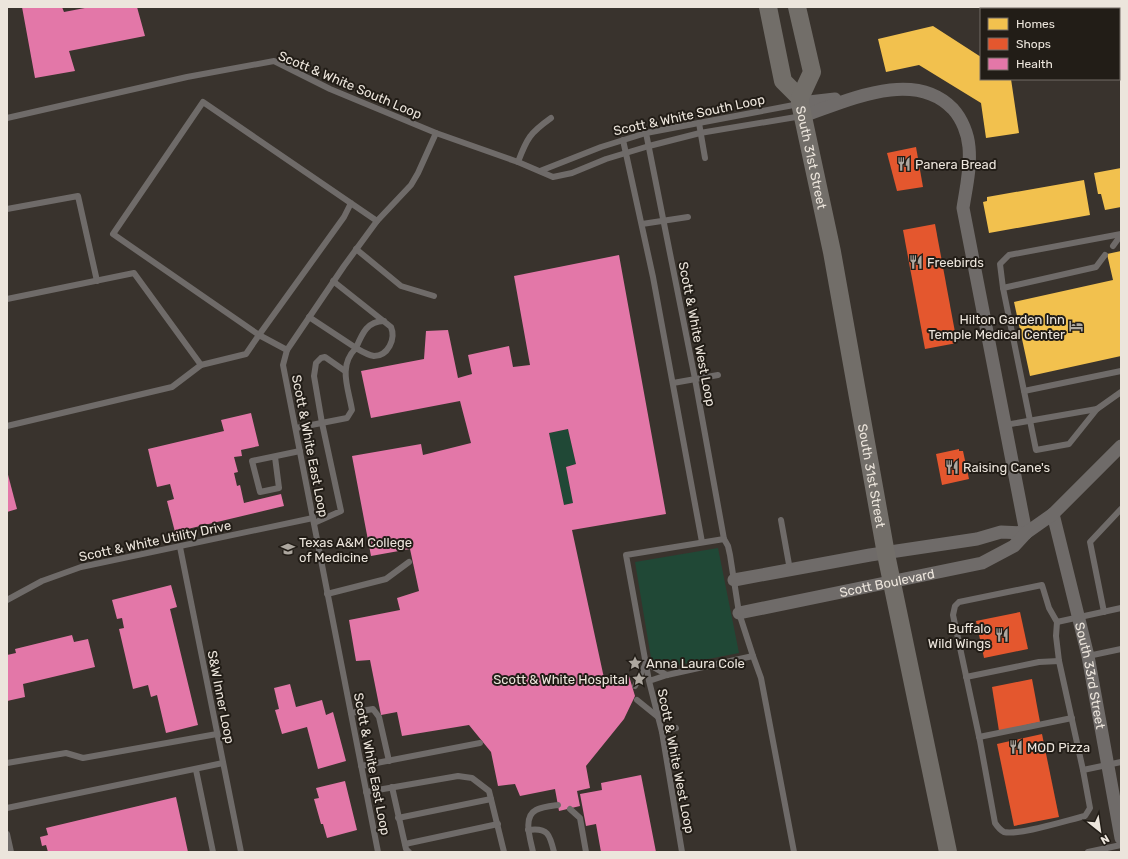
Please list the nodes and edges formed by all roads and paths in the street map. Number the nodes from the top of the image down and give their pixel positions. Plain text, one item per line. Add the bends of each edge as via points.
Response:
1 (768, 7) edge
2 (797, 7) edge
3 (801, 106) junction
4 (7, 118) edge
5 (551, 118) dead end
6 (698, 123) junction
7 (436, 133) junction
8 (646, 133) junction
9 (700, 133) junction
10 (623, 140) junction
11 (649, 146) junction
12 (626, 153) junction
13 (705, 158) dead end
14 (518, 162) junction
15 (540, 171) junction
16 (351, 203) junction
17 (7, 209) edge
18 (688, 217) dead end
19 (664, 220) junction
20 (377, 221) junction
21 (642, 224) junction
22 (1121, 234) edge
23 (1112, 246) dead end
24 (356, 249) junction
25 (1105, 255) dead end
26 (96, 281) junction
27 (333, 282) junction
28 (1003, 288) junction
29 (434, 296) dead end
30 (7, 299) edge
31 (309, 317) junction
32 (384, 321) junction
33 (260, 335) junction
34 (356, 348) junction
35 (287, 350) junction
36 (201, 365) junction
37 (345, 371) junction
38 (1121, 371) edge
39 (718, 375) dead end
40 (695, 379) junction
41 (673, 383) junction
42 (1024, 391) junction
43 (1121, 392) edge
44 (1097, 410) junction
45 (1030, 420) junction
46 (322, 423) junction
47 (1005, 425) junction
48 (7, 426) edge
49 (296, 428) junction
50 (1121, 446) edge
51 (300, 451) junction
52 (274, 457) junction
53 (1121, 509) edge
54 (1054, 514) junction
55 (313, 520) junction
56 (781, 520) dead end
57 (1026, 532) junction
58 (724, 539) junction
59 (702, 542) junction
60 (180, 547) junction
61 (886, 554) junction
62 (409, 562) dead end
63 (790, 570) junction
64 (734, 580) junction
65 (892, 582) junction
66 (327, 594) junction
67 (7, 600) edge
68 (1121, 608) edge
69 (1104, 612) junction
70 (739, 613) junction
71 (1078, 618) junction
72 (1057, 622) junction
73 (1121, 649) edge
74 (754, 656) junction
75 (1088, 656) junction
76 (1059, 661) junction
77 (646, 663) junction
78 (667, 675) junction
79 (966, 677) junction
80 (649, 681) junction
81 (636, 686) dead end
82 (637, 700) dead end
83 (351, 713) junction
84 (658, 717) junction
85 (1072, 718) junction
86 (676, 728) dead end
87 (662, 732) junction
88 (217, 734) junction
89 (979, 737) junction
90 (480, 743) dead end
91 (389, 760) junction
92 (1121, 762) edge
93 (7, 763) edge
94 (223, 763) junction
95 (1107, 764) junction
96 (361, 766) junction
97 (196, 770) junction
98 (1083, 770) junction
99 (392, 787) junction
100 (366, 792) junction
101 (491, 798) junction
102 (558, 805) dead end
103 (7, 808) edge
104 (570, 809) dead end
105 (398, 818) junction
106 (498, 824) junction
107 (528, 830) junction
108 (7, 834) edge
109 (1121, 838) edge
110 (405, 844) junction
111 (1121, 845) edge
112 (11, 852) edge
113 (213, 852) edge
114 (241, 852) edge
115 (378, 852) edge
116 (409, 852) edge
117 (504, 852) edge
118 (533, 852) edge
119 (554, 852) edge
120 (586, 852) edge
121 (682, 852) edge
122 (794, 852) edge
123 (948, 852) edge
124 (1088, 852) edge

1 - 3 main road, South 31st Street via 783,81
2 - 3 main road, South 31st Street via 812,72
3 - 6 lane, Scott & White South Loop
3 - 9 lane, Scott & White South Loop
3 - 47 street via 861,97 887,90 912,89 932,94 948,104 960,117 969,145 970,162 963,208
3 - 61 main road, South 31st Street via 832,252
4 - 7 lane, Scott & White South Loop via 187,77 274,61 330,89
5 - 14 lane via 535,130 526,141
6 - 8 lane, Scott & White South Loop
6 - 9 lane
7 - 14 lane, Scott & White South Loop
7 - 20 lane, Scott & White East Loop via 411,184
8 - 10 lane, Scott & White South Loop
8 - 11 lane, Scott & White West Loop
9 - 11 lane, Scott & White South Loop
9 - 13 lane
10 - 12 lane
10 - 15 lane, Scott & White South Loop
11 - 12 lane, Scott & White South Loop
11 - 19 lane, Scott & White West Loop
12 - 15 lane, Scott & White South Loop via 553,177
12 - 21 lane
14 - 15 lane, Scott & White South Loop
16 - 20 lane
16 - 33 lane via 344,217
16 - 33 lane via 203,102 113,234
17 - 26 lane via 78,196
18 - 19 lane
19 - 21 lane
19 - 40 lane, Scott & White West Loop
20 - 24 lane, Scott & White East Loop
21 - 41 lane
22 - 23 lane
22 - 28 lane via 1009,255 1000,264
24 - 27 lane, Scott & White East Loop
24 - 29 lane via 401,286
25 - 28 lane via 1096,267
26 - 30 lane
26 - 36 lane via 134,273
27 - 31 lane, Scott & White East Loop
27 - 32 lane
28 - 42 lane
31 - 34 lane
31 - 35 lane, Scott & White East Loop
32 - 34 lane via 373,322 367,327
32 - 34 lane via 394,333 388,348 379,355 372,356
33 - 35 lane
33 - 36 lane via 246,354
34 - 37 lane via 346,359
35 - 49 lane, Scott & White East Loop via 283,365
36 - 48 lane via 172,387
37 - 46 lane via 351,414 342,420
37 - 46 lane via 325,357 316,363 314,376
38 - 42 lane
39 - 40 lane
40 - 41 lane
40 - 58 lane, Scott & White West Loop
41 - 59 lane
42 - 45 lane
43 - 44 lane
44 - 45 lane
44 - 45 lane via 1069,444 1036,450
45 - 47 lane
46 - 49 lane
46 - 55 lane, Scott & White Utility Drive via 341,511
47 - 57 street
49 - 51 lane, Scott & White East Loop
50 - 54 street, Scott Boulevard
51 - 52 lane
51 - 55 lane, Scott & White East Loop
52 - 52 lane via 252,461 260,492 279,488
53 - 69 lane via 1090,542
54 - 57 street, Scott Boulevard
54 - 71 street, South 33rd Street
55 - 60 lane, Scott & White Utility Drive
55 - 66 lane, Scott & White East Loop
56 - 63 lane
57 - 61 street, Scott Boulevard via 1001,532 977,539
57 - 65 street, Scott Boulevard via 1014,546 982,563
58 - 59 lane
58 - 64 lane, Scott & White West Loop via 728,546
59 - 77 lane, Scott & White West Loop via 626,555
60 - 67 lane, Scott & White Utility Drive via 63,572
60 - 88 lane, S&W Inner Loop
61 - 63 street, Scott Boulevard
61 - 65 main road, South 31st Street
62 - 66 lane via 386,579
63 - 64 street, Scott Boulevard
64 - 70 lane, Scott & White West Loop
65 - 70 street, Scott Boulevard
65 - 123 main road, South 31st Street
66 - 83 lane, Scott & White East Loop
68 - 69 lane
69 - 71 lane
70 - 74 lane, Scott & White West Loop
71 - 72 lane
71 - 75 street, South 33rd Street
72 - 76 lane
72 - 79 lane via 1049,608 1042,585 960,602 955,606 953,615
73 - 75 lane
74 - 78 lane
74 - 122 lane, Scott & White West Loop via 761,678
75 - 95 street, South 33rd Street
76 - 79 lane via 1039,662
76 - 85 lane
77 - 78 lane
77 - 80 lane, Scott & White West Loop
77 - 81 lane
78 - 80 lane
79 - 89 lane
80 - 84 lane, Scott & White West Loop
82 - 84 lane
83 - 91 lane via 373,709 379,717
83 - 96 lane, Scott & White East Loop
84 - 87 lane, Scott & White West Loop
85 - 89 lane
85 - 98 lane
86 - 87 lane
87 - 121 lane, Scott & White West Loop
88 - 93 lane via 83,758 66,752
88 - 94 lane, S&W Inner Loop
89 - 98 lane via 995,823 1004,832 1027,830 1085,816 1090,808
90 - 91 lane
91 - 96 lane
92 - 95 lane
94 - 97 lane
94 - 114 lane, S&W Inner Loop
95 - 98 lane
95 - 109 street, South 33rd Street
96 - 100 lane, Scott & White East Loop
97 - 103 lane
97 - 113 lane
99 - 100 lane
99 - 101 lane via 458,776 472,778 482,784 489,791
99 - 105 lane
100 - 115 lane, Scott & White East Loop
101 - 105 lane
101 - 106 lane
102 - 107 lane via 532,812
104 - 120 lane via 580,818
105 - 110 lane
106 - 110 lane
106 - 117 lane
107 - 118 lane
107 - 119 lane via 536,829 548,833
108 - 112 lane
110 - 116 lane
111 - 124 lane

